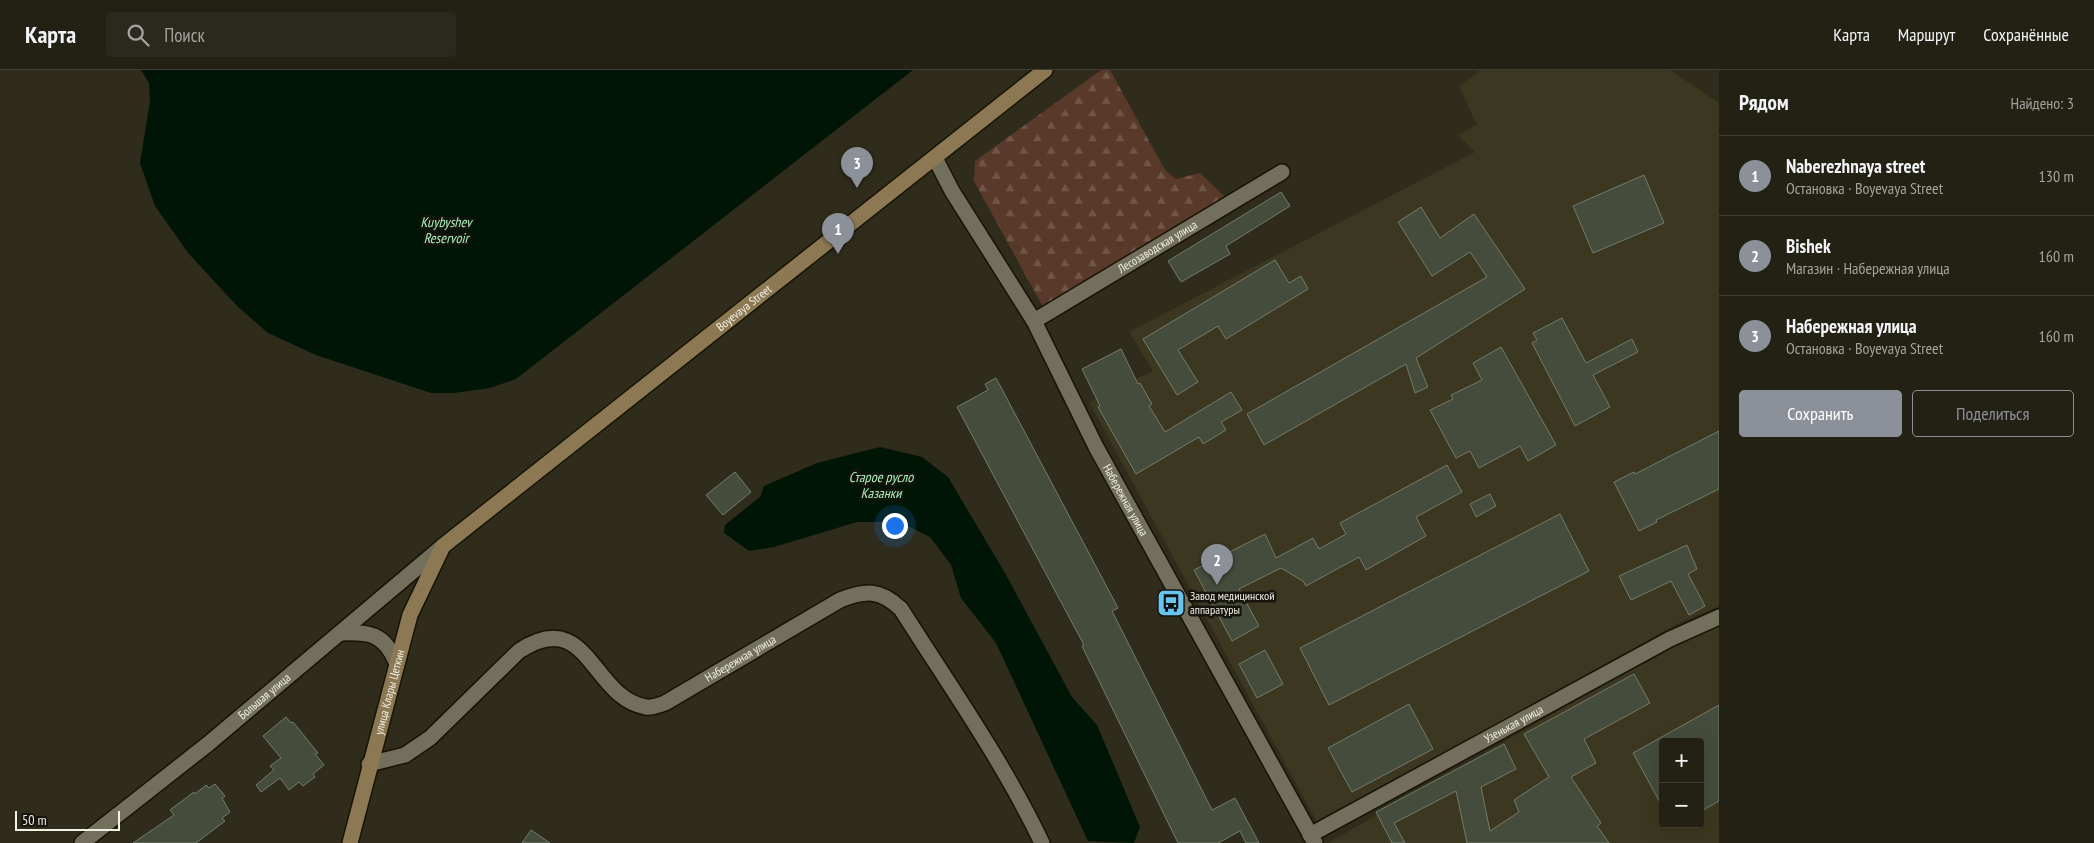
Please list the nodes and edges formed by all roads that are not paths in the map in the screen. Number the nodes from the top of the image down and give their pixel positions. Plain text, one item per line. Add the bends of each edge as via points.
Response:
1 (1045, 70) edge
2 (935, 158) junction
3 (1282, 172) dead end
4 (1034, 321) junction
5 (443, 546) junction
6 (1719, 617) edge
7 (340, 633) junction
8 (396, 662) junction
9 (369, 764) junction
10 (1312, 839) edge
11 (82, 843) edge
12 (350, 843) edge
13 (1042, 843) edge

1 - 2 main road, Boyevaya Street
2 - 4 street, Набережная улица via 952,191
2 - 5 main road, Boyevaya Street
3 - 4 street, Лесозаводская улица
4 - 10 street, Набережная улица via 1096,446
5 - 7 street, Большая улица
5 - 8 main road, улица Клары Цеткин via 410,615
6 - 10 street, Узенькая улица via 1670,640
7 - 8 street via 365,632 379,638 390,649
7 - 11 street, Большая улица via 208,744
8 - 9 main road, улица Клары Цеткин
9 - 12 main road, улица Клары Цеткин
9 - 13 street, Набережная улица via 405,755 430,738 518,651 534,641 548,638 565,640 580,648 617,692 633,703 648,707 665,703 840,600 859,592 874,593 889,598 901,609 971,720

